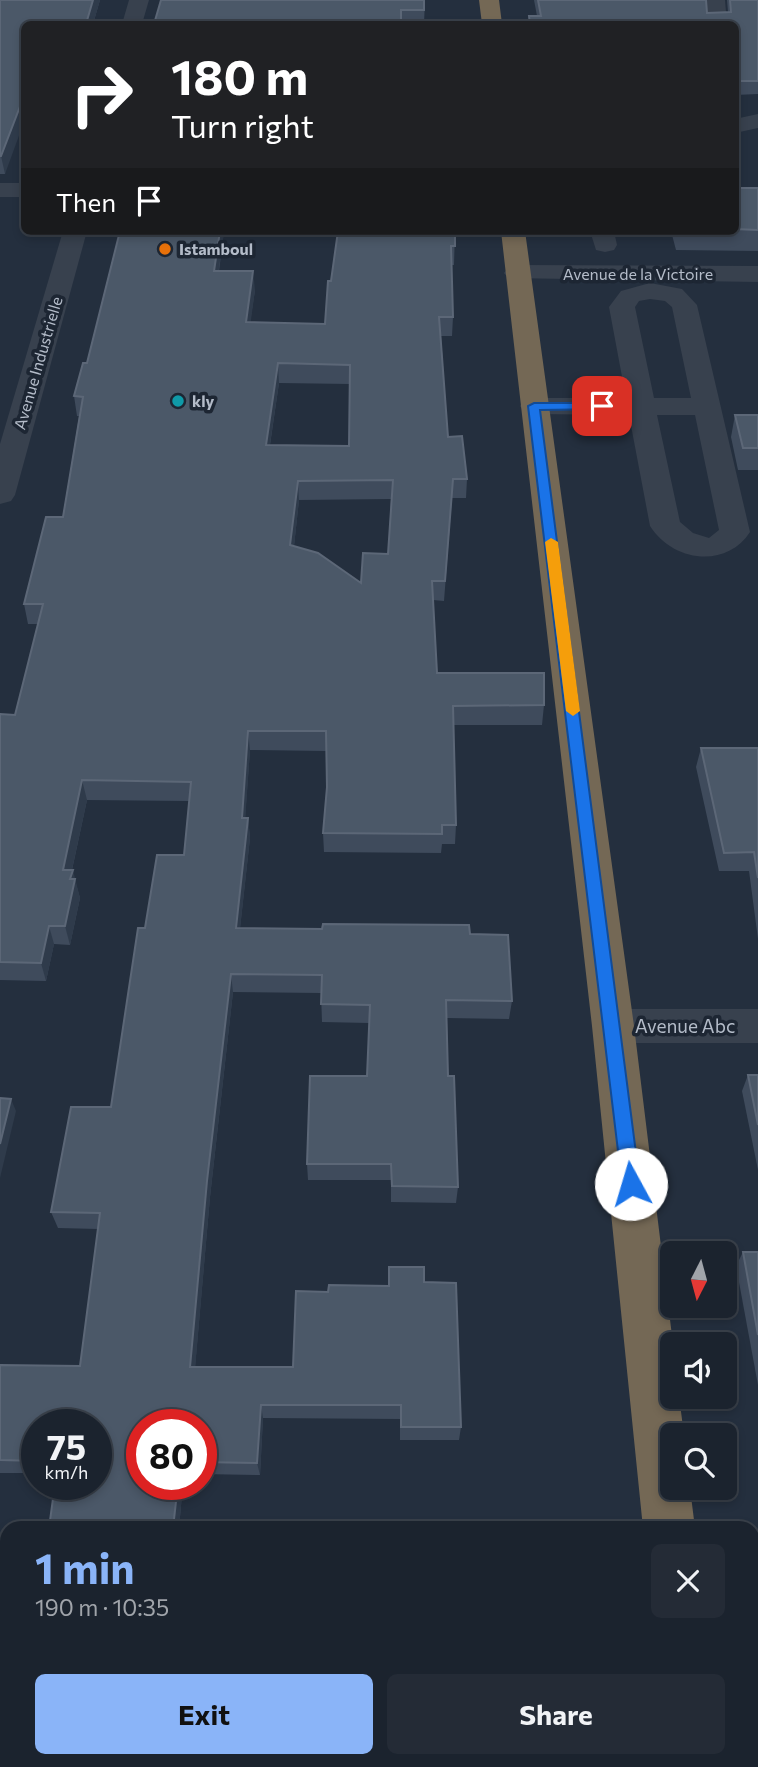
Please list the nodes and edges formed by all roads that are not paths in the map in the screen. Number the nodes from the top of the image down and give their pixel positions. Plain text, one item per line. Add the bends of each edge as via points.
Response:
1 (139, 0) edge
2 (489, 0) edge
3 (715, 0) edge
4 (133, 21) edge
5 (492, 21) edge
6 (717, 21) edge
7 (758, 121) edge
8 (739, 125) edge
9 (0, 190) edge
10 (21, 190) edge
11 (74, 235) edge
12 (513, 235) edge
13 (517, 273) junction
14 (758, 274) edge
15 (534, 406) junction
16 (642, 406) junction
17 (708, 407) junction
18 (0, 495) edge
19 (613, 1026) junction
20 (758, 1026) edge
21 (668, 1521) edge

1 - 4 street
2 - 5 highway
3 - 6 street
7 - 8 street
9 - 10 street
11 - 18 street, Avenue Industrielle
12 - 13 highway
13 - 14 street, Avenue de la Victoire
13 - 15 highway
15 - 16 street
15 - 19 highway
16 - 17 street
16 - 17 street via 622,307 630,296 650,291 673,294 684,305
16 - 17 street via 666,526 680,539 703,549 726,543 735,532
19 - 20 street, Avenue Abc
19 - 21 highway

